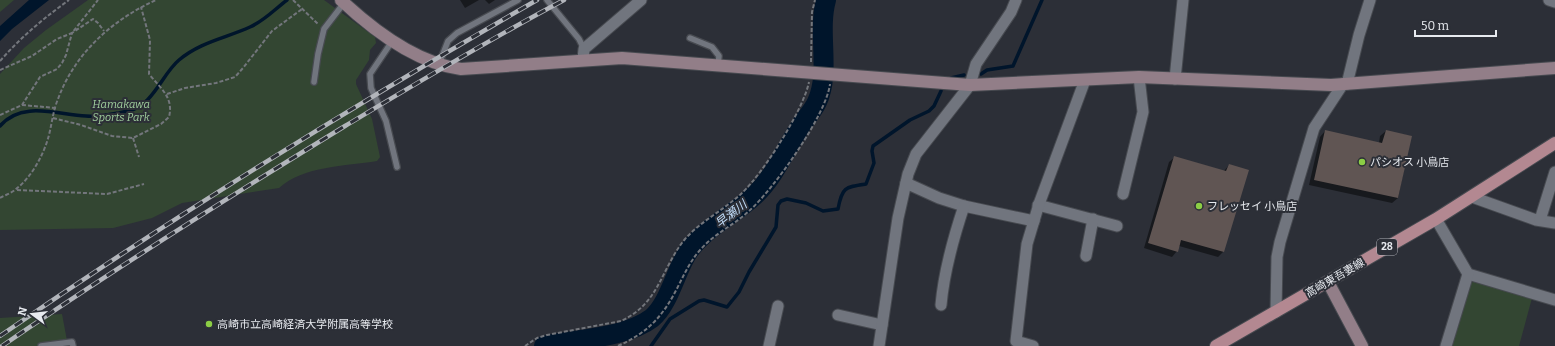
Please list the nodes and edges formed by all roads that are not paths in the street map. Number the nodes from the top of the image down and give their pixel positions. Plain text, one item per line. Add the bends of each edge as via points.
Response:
1 (518, 0) edge
2 (548, 0) edge
3 (641, 0) edge
4 (1016, 0) edge
5 (1183, 0) edge
6 (1370, 0) edge
7 (1549, 0) edge
8 (342, 1) edge
9 (1555, 2) edge
10 (690, 38) dead end
11 (393, 40) junction
12 (584, 54) junction
13 (439, 64) junction
14 (718, 65) junction
15 (1555, 68) edge
16 (1139, 77) junction
17 (1175, 79) junction
18 (1085, 80) junction
19 (314, 82) dead end
20 (1345, 84) junction
21 (970, 85) junction
22 (1555, 143) edge
23 (398, 167) dead end
24 (1555, 172) edge
25 (906, 183) junction
26 (1123, 194) dead end
27 (1472, 197) junction
28 (1038, 205) junction
29 (964, 206) junction
30 (1436, 219) junction
31 (1093, 220) junction
32 (1540, 220) junction
33 (1034, 221) junction
34 (1555, 223) edge
35 (1117, 226) dead end
36 (1086, 256) dead end
37 (1468, 274) junction
38 (1328, 282) junction
39 (1555, 300) edge
40 (941, 305) dead end
41 (778, 306) dead end
42 (1276, 312) junction
43 (838, 315) dead end
44 (882, 325) junction
45 (882, 345) edge
46 (41, 346) edge
47 (73, 346) edge
48 (769, 346) edge
49 (1033, 346) edge
50 (1216, 346) edge
51 (1362, 346) edge
52 (1446, 346) edge

1 - 13 lane via 457,33 448,41
2 - 12 lane via 579,39
3 - 12 street
4 - 21 street via 1011,12 976,64
5 - 17 street
6 - 20 street
7 - 9 street
8 - 11 street
8 - 19 lane via 324,29
10 - 14 lane via 712,47 719,56
11 - 13 street via 421,57
11 - 23 lane via 370,74 370,88 386,121
12 - 13 street via 471,69
12 - 14 street
14 - 21 street
15 - 20 street
16 - 17 street
16 - 18 street
16 - 26 street via 1143,112
17 - 20 street
18 - 21 street
18 - 28 street
20 - 42 street via 1314,128 1277,256
21 - 25 street via 916,154
22 - 27 main road, 高崎東吾妻線 / 28
24 - 32 street
25 - 29 street
25 - 44 street via 898,218
27 - 30 main road, 高崎東吾妻線 / 28
27 - 32 street
28 - 31 street
28 - 33 street
29 - 33 street
29 - 40 street via 943,281
30 - 37 street
30 - 38 main road, 高崎東吾妻線 / 28
31 - 35 street
31 - 36 street
32 - 34 street
33 - 49 street via 1027,244 1016,341
37 - 39 street
37 - 52 street
38 - 42 main road, 高崎東吾妻線 / 28
38 - 51 street
41 - 48 street
42 - 50 main road, 高崎東吾妻線 / 28
43 - 44 street
44 - 45 street
46 - 47 lane via 72,342

